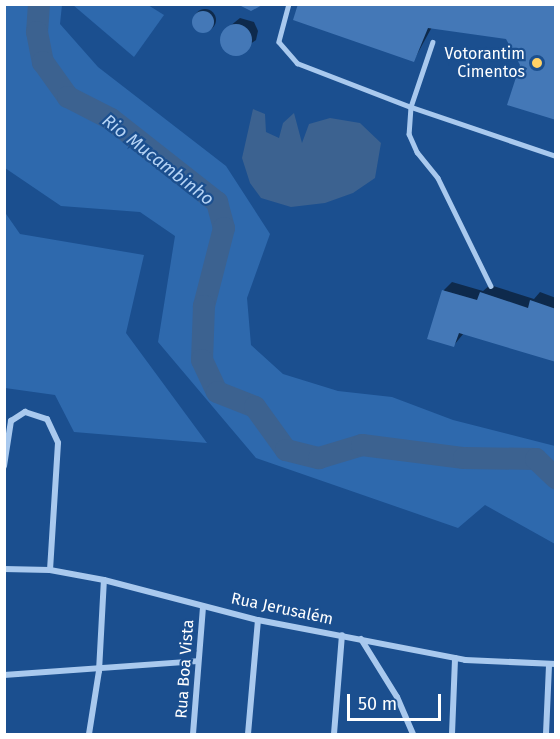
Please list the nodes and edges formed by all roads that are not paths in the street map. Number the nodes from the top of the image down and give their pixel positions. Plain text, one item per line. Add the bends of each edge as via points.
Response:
1 (289, 4) edge
2 (433, 42) dead end
3 (411, 107) junction
4 (555, 156) edge
5 (491, 286) dead end
6 (4, 466) edge
7 (4, 569) edge
8 (50, 570) junction
9 (104, 580) junction
10 (203, 606) junction
11 (258, 620) junction
12 (342, 636) junction
13 (361, 639) junction
14 (454, 658) junction
15 (197, 661) junction
16 (552, 664) edge
17 (99, 670) junction
18 (4, 675) edge
19 (89, 735) edge
20 (193, 735) edge
21 (248, 735) edge
22 (334, 735) edge
23 (413, 735) edge
24 (452, 735) edge
25 (546, 735) edge

1 - 3 lane via 279,33 279,42 289,59
2 - 3 lane
3 - 4 lane
3 - 5 lane via 411,142 438,178
6 - 8 street via 11,421 25,412 48,419 58,444
7 - 8 street, Rua Jerusalém
8 - 9 street, Rua Jerusalém
9 - 10 street, Rua Jerusalém
9 - 17 street
10 - 11 street, Rua Jerusalém
10 - 15 street, Rua Boa Vista
11 - 12 street, Rua Jerusalém
11 - 21 street
12 - 13 street, Rua Jerusalém
12 - 22 street
13 - 14 street, Rua Jerusalém
13 - 23 street via 397,697
14 - 16 street, Rua Jerusalém
14 - 24 street
15 - 17 street
15 - 20 street, Rua Boa Vista
16 - 25 street
17 - 18 street
17 - 19 street

